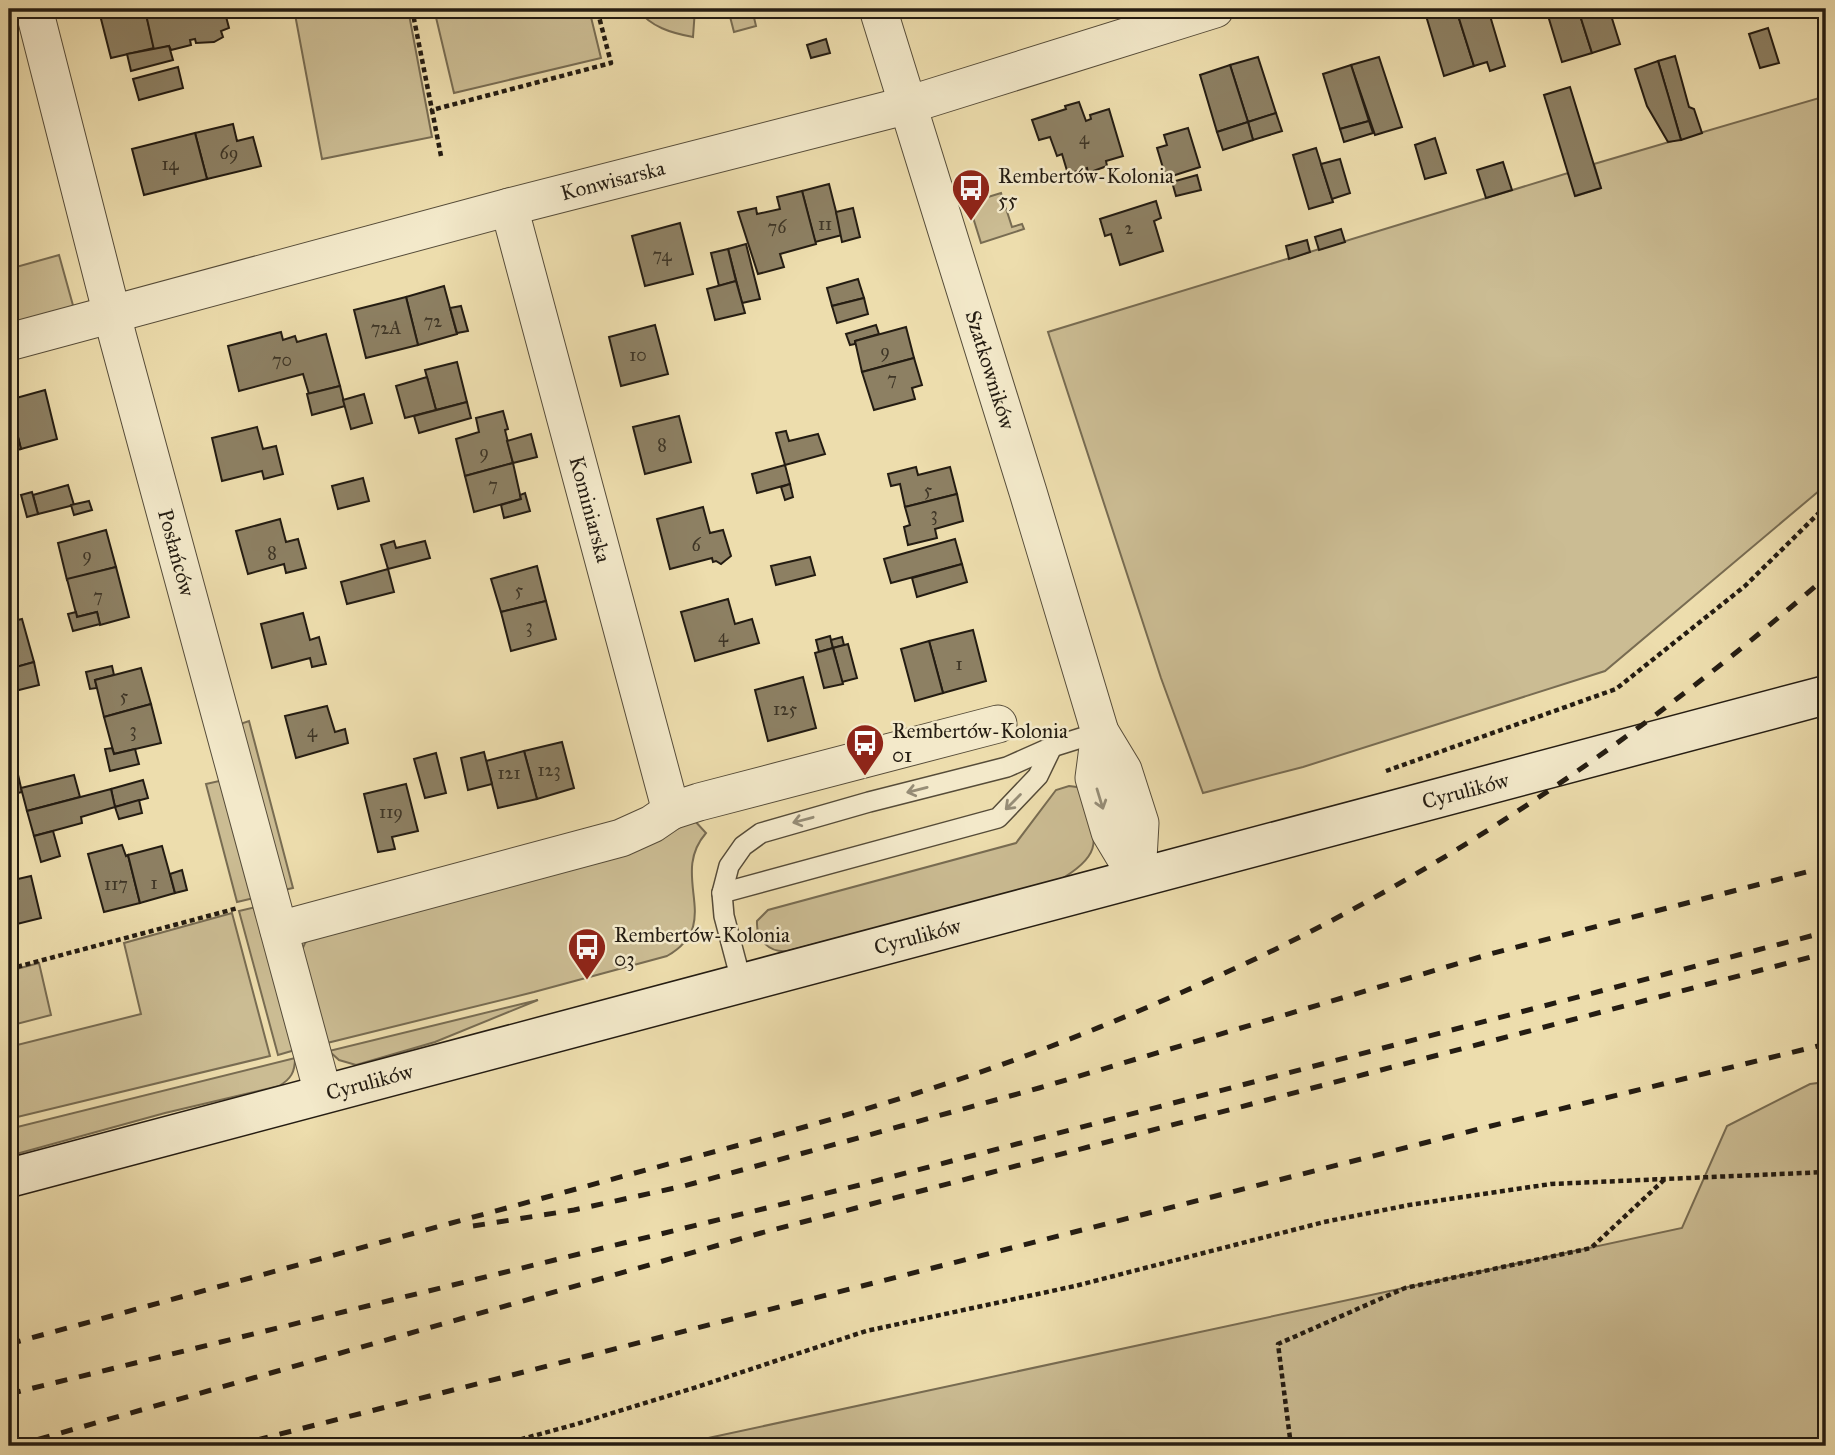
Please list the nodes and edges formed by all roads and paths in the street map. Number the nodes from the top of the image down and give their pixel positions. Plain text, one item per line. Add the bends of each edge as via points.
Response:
1 (34, 9) edge
2 (412, 9) edge
3 (597, 9) edge
4 (878, 9) edge
5 (1215, 9) edge
6 (908, 105) junction
7 (432, 110) junction
8 (441, 156) dead end
9 (509, 207) junction
10 (112, 316) junction
11 (9, 342) edge
12 (1826, 506) edge
13 (1826, 695) edge
14 (998, 724) dead end
15 (1100, 732) junction
16 (1052, 747) junction
17 (671, 811) junction
18 (1352, 820) junction
19 (1137, 877) junction
20 (722, 894) junction
21 (245, 906) dead end
22 (279, 930) junction
23 (9, 969) edge
24 (742, 984) junction
25 (323, 1093) junction
26 (1826, 1172) edge
27 (9, 1178) edge
28 (1667, 1178) junction
29 (496, 1446) edge
30 (1291, 1446) edge

1 - 10 street, Posłańców
2 - 7 path
3 - 7 path via 611,63
4 - 6 street, Szatkowników
5 - 6 street, Konwisarska
6 - 9 street, Konwisarska
6 - 15 street, Szatkowników
7 - 8 path
9 - 10 street, Konwisarska
9 - 17 street, Kominiarska
10 - 11 street, Konwisarska
10 - 22 street, Posłańców
12 - 18 path via 1745,586 1616,689 1385,772
13 - 18 main road, Cyrulików
14 - 17 street
15 - 16 lane
15 - 19 street, Szatkowników via 1123,770 1140,823
16 -> 20 lane via 1038,776 998,818
16 -> 20 lane via 1007,767 769,829 743,846 729,866
17 - 22 street via 621,838
18 - 19 main road, Cyrulików
19 - 24 main road, Cyrulików
20 - 24 lane
21 - 23 path
22 - 25 street, Posłańców
24 - 25 main road, Cyrulików
25 - 27 main road, Cyrulików
26 - 28 path
28 - 29 path via 1551,1184 1324,1222 1075,1286 866,1331 614,1413
28 - 30 path via 1591,1248 1405,1288 1278,1344

